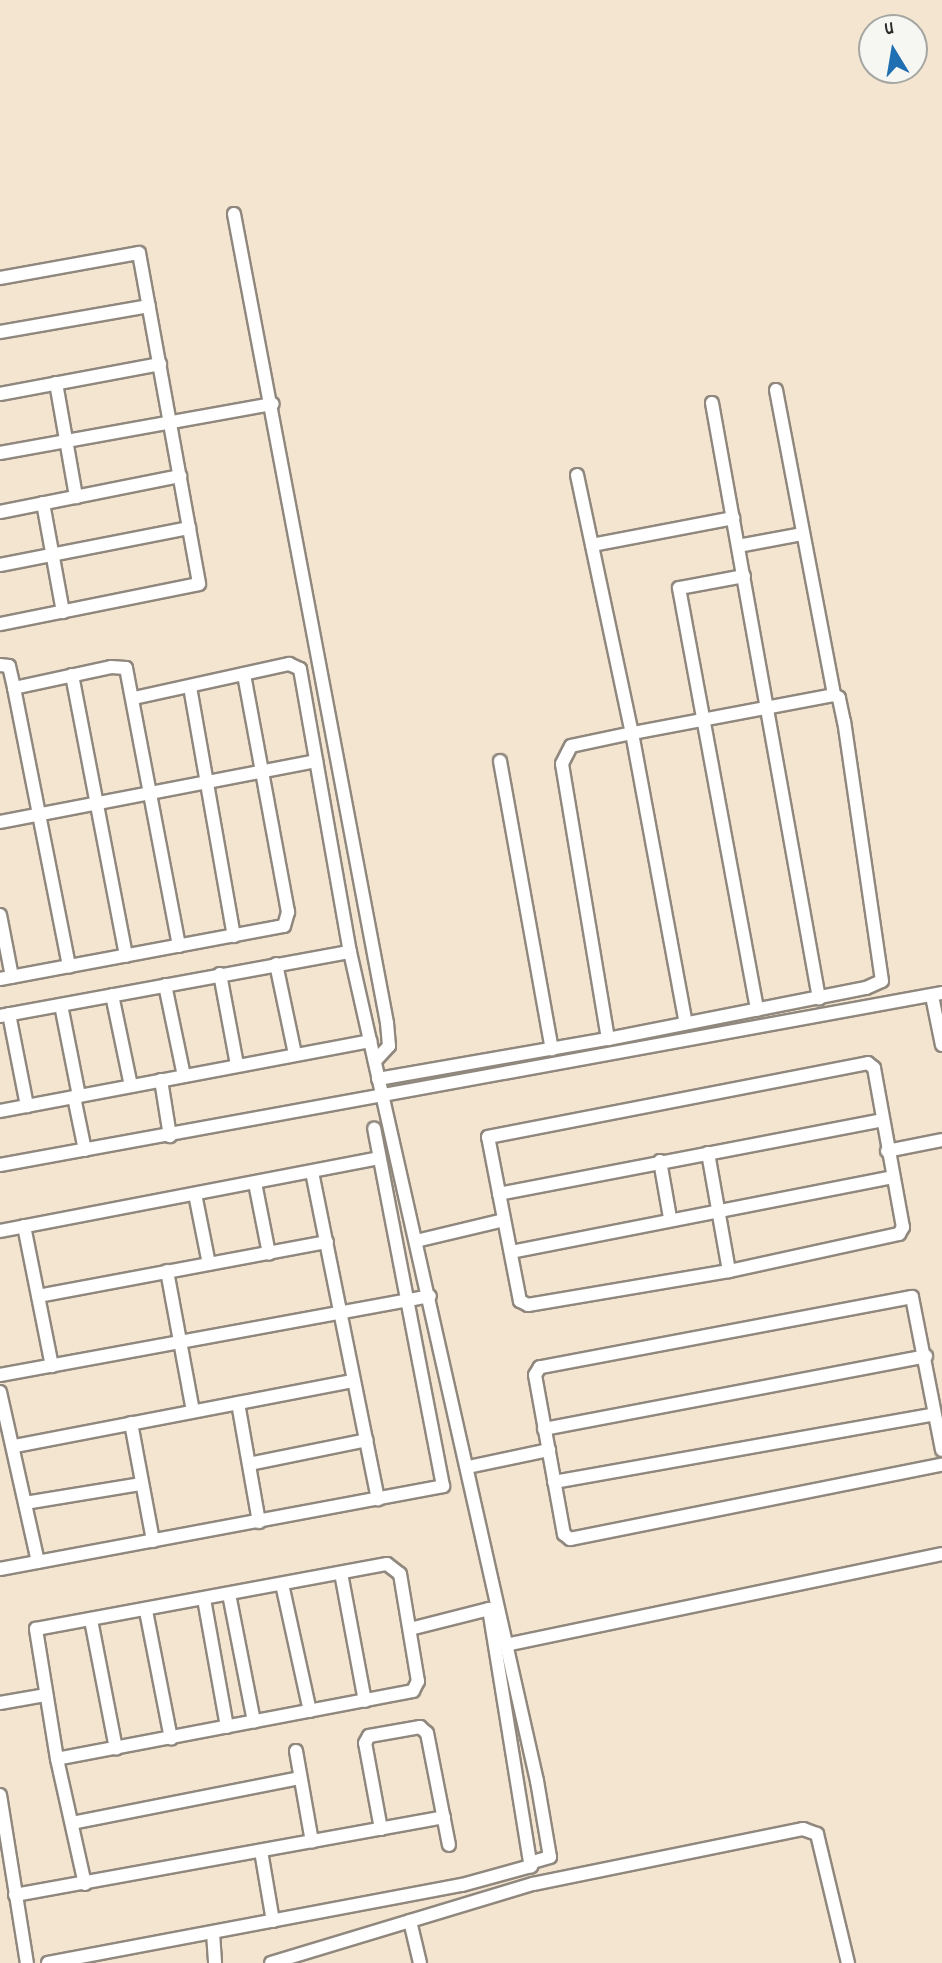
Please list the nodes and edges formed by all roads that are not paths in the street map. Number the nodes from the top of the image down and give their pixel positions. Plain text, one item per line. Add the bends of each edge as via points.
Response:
1 (234, 214) dead end
2 (0, 278) edge
3 (149, 306) junction
4 (0, 332) edge
5 (160, 364) junction
6 (56, 383) junction
7 (776, 390) dead end
8 (0, 394) edge
9 (712, 403) dead end
10 (273, 404) junction
11 (170, 420) junction
12 (66, 440) junction
13 (0, 453) edge
14 (577, 475) dead end
15 (180, 476) junction
16 (76, 497) junction
17 (43, 503) junction
18 (0, 512) edge
19 (733, 518) junction
20 (189, 528) junction
21 (803, 534) junction
22 (592, 545) junction
23 (738, 546) junction
24 (53, 556) junction
25 (0, 565) edge
26 (744, 576) junction
27 (63, 612) junction
28 (0, 624) edge
29 (0, 665) edge
30 (244, 674) junction
31 (72, 676) junction
32 (190, 687) junction
33 (14, 688) junction
34 (834, 695) junction
35 (134, 698) junction
36 (768, 709) junction
37 (704, 720) junction
38 (632, 733) junction
39 (316, 761) junction
40 (500, 761) dead end
41 (263, 771) junction
42 (208, 783) junction
43 (151, 794) junction
44 (96, 804) junction
45 (40, 815) junction
46 (0, 822) edge
47 (0, 915) edge
48 (234, 936) junction
49 (179, 946) junction
50 (350, 952) junction
51 (126, 956) junction
52 (276, 964) junction
53 (69, 967) junction
54 (220, 974) junction
55 (6, 978) edge
56 (165, 985) junction
57 (112, 995) junction
58 (937, 995) edge
59 (819, 998) junction
60 (61, 1005) junction
61 (757, 1010) junction
62 (5, 1015) edge
63 (686, 1023) junction
64 (608, 1039) junction
65 (370, 1041) junction
66 (942, 1045) edge
67 (552, 1049) junction
68 (295, 1054) junction
69 (375, 1061) junction
70 (237, 1065) junction
71 (184, 1076) junction
72 (378, 1079) junction
73 (160, 1080) junction
74 (131, 1086) junction
75 (76, 1096) junction
76 (383, 1096) junction
77 (27, 1106) junction
78 (0, 1111) edge
79 (882, 1120) junction
80 (374, 1129) dead end
81 (170, 1136) junction
82 (942, 1140) edge
83 (85, 1150) junction
84 (887, 1151) junction
85 (708, 1153) junction
86 (378, 1158) junction
87 (660, 1161) junction
88 (0, 1165) edge
89 (312, 1172) junction
90 (892, 1177) junction
91 (255, 1183) junction
92 (195, 1194) junction
93 (499, 1194) junction
94 (718, 1210) junction
95 (670, 1218) junction
96 (504, 1220) junction
97 (24, 1226) junction
98 (0, 1231) edge
99 (416, 1241) junction
100 (327, 1242) junction
101 (511, 1252) junction
102 (268, 1254) junction
103 (208, 1264) junction
104 (167, 1271) junction
105 (729, 1271) junction
106 (38, 1296) junction
107 (430, 1296) junction
108 (409, 1298) junction
109 (342, 1311) junction
110 (179, 1340) junction
111 (926, 1356) junction
112 (52, 1366) junction
113 (0, 1375) edge
114 (936, 1377) edge
115 (354, 1381) junction
116 (0, 1392) edge
117 (238, 1403) junction
118 (193, 1411) junction
119 (934, 1414) junction
120 (131, 1423) junction
121 (544, 1429) junction
122 (367, 1440) junction
123 (15, 1446) junction
124 (549, 1450) junction
125 (942, 1450) edge
126 (248, 1464) junction
127 (942, 1465) edge
128 (468, 1467) junction
129 (554, 1482) junction
130 (141, 1483) junction
131 (378, 1499) junction
132 (25, 1503) junction
133 (259, 1522) junction
134 (153, 1541) junction
135 (942, 1555) edge
136 (38, 1562) junction
137 (0, 1569) edge
138 (341, 1573) junction
139 (282, 1584) junction
140 (229, 1594) junction
141 (204, 1599) junction
142 (145, 1611) junction
143 (91, 1620) junction
144 (410, 1629) junction
145 (506, 1645) junction
146 (46, 1695) junction
147 (365, 1701) junction
148 (0, 1703) edge
149 (310, 1711) junction
150 (254, 1722) junction
151 (227, 1727) junction
152 (171, 1738) junction
153 (116, 1749) junction
154 (296, 1751) dead end
155 (57, 1759) junction
156 (300, 1778) junction
157 (0, 1795) edge
158 (444, 1817) junction
159 (72, 1823) junction
160 (381, 1829) junction
161 (312, 1842) junction
162 (449, 1845) dead end
163 (261, 1851) junction
164 (532, 1864) junction
165 (85, 1884) junction
166 (533, 1884) junction
167 (15, 1895) junction
168 (273, 1921) junction
169 (411, 1921) junction
170 (214, 1933) junction
171 (27, 1963) edge
172 (48, 1963) edge
173 (215, 1963) edge
174 (271, 1963) edge
175 (420, 1963) edge
176 (848, 1963) edge

1 - 10 street
2 - 3 street via 139,253
3 - 4 street
3 - 5 street
5 - 6 street
5 - 11 street
6 - 8 street
6 - 12 street
7 - 21 street
9 - 19 street
10 - 11 street
10 - 69 street via 387,1023 390,1045
11 - 12 street
11 - 15 street
12 - 13 street
12 - 16 street
14 - 22 street
15 - 16 street
15 - 20 street
16 - 17 street
17 - 18 street
17 - 24 street
19 - 22 street
19 - 23 street
20 - 24 street
20 - 27 street via 199,584
21 - 23 street
21 - 34 street
22 - 38 street
23 - 26 street
24 - 25 street
24 - 27 street
26 - 36 street
26 - 37 street via 679,588
27 - 28 street
29 - 33 street via 9,666
30 - 32 street
30 - 39 street via 296,664
30 - 41 street
31 - 33 street
31 - 35 street via 125,666
31 - 44 street
32 - 35 street
32 - 42 street
33 - 45 street
34 - 36 street
34 - 59 street via 839,698 844,722 884,976 875,985
35 - 43 street
36 - 37 street
36 - 59 street
37 - 38 street
37 - 61 street
38 - 63 street
38 - 64 street via 571,746 562,764
39 - 41 street
39 - 50 street
40 - 67 street
41 - 42 street
41 - 48 street via 288,920 275,930
42 - 43 street
42 - 48 street
43 - 44 street
43 - 49 street
44 - 45 street
44 - 51 street
45 - 46 street
45 - 53 street
47 - 55 street
48 - 49 street
49 - 51 street
50 - 52 street
50 - 65 street
51 - 53 street
52 - 54 street
52 - 68 street
53 - 55 street
54 - 56 street
54 - 70 street
56 - 57 street
56 - 71 street
57 - 60 street
57 - 74 street
58 - 66 street
58 - 76 street
59 - 61 street
60 - 62 street
60 - 75 street
61 - 63 street
62 - 77 street
63 - 64 street
64 - 67 street
65 - 68 street
65 - 69 street
67 - 72 street
68 - 70 street
69 - 72 street
70 - 71 street
71 - 73 street
72 - 76 street
73 - 74 street
73 - 81 street
74 - 75 street
75 - 77 street
75 - 83 street
76 - 81 street
76 - 99 street
77 - 78 street
79 - 84 street
79 - 85 street
79 - 93 street via 874,1068 868,1063 494,1135 487,1142
80 - 86 street
81 - 83 street
82 - 84 street
83 - 88 street
84 - 90 street
85 - 87 street
85 - 94 street
86 - 89 street
86 - 108 street
87 - 93 street
87 - 95 street
89 - 91 street
89 - 100 street
90 - 94 street
90 - 105 street via 903,1227 899,1234
91 - 92 street
91 - 102 street
92 - 97 street
92 - 103 street
93 - 96 street
94 - 95 street
94 - 105 street
95 - 101 street
96 - 99 street
96 - 101 street
97 - 98 street
97 - 106 street
99 - 107 street
100 - 102 street
100 - 109 street
101 - 105 street via 520,1301 528,1305
102 - 103 street
103 - 104 street
104 - 106 street
104 - 110 street
106 - 112 street
107 - 108 street
107 - 128 street
108 - 109 street
108 - 131 street via 443,1486
109 - 110 street
109 - 115 street
110 - 112 street
110 - 118 street
111 - 114 street
111 - 121 street
111 - 121 street via 913,1301 906,1297 734,1334 540,1367 535,1375
112 - 113 street
114 - 119 street
115 - 117 street
115 - 122 street
116 - 123 street
117 - 118 street
117 - 126 street
118 - 120 street
119 - 125 street
119 - 129 street
120 - 123 street
120 - 130 street
121 - 124 street
122 - 126 street
122 - 131 street
123 - 132 street
124 - 128 street
124 - 129 street
126 - 133 street
127 - 129 street via 570,1539 564,1534
128 - 145 street
130 - 132 street
130 - 134 street
131 - 133 street
132 - 136 street
133 - 134 street
134 - 136 street
135 - 145 street
136 - 137 street
138 - 139 street
138 - 144 street via 394,1566 400,1574
138 - 147 street
139 - 140 street
139 - 149 street
140 - 141 street
140 - 150 street
141 - 142 street
141 - 151 street
142 - 143 street
142 - 152 street
143 - 146 street via 36,1629
143 - 153 street
144 - 147 street via 416,1689
144 - 164 street via 489,1609
145 - 164 street via 550,1857
146 - 148 street
146 - 155 street
147 - 149 street
149 - 150 street
150 - 151 street
151 - 152 street
152 - 153 street
153 - 155 street
154 - 156 street
155 - 159 street
156 - 159 street
156 - 161 street
157 - 167 street
158 - 160 street
158 - 160 street via 427,1733 420,1727 369,1737 365,1743
158 - 162 street
159 - 165 street
160 - 161 street
161 - 163 street
163 - 165 street
163 - 168 street
164 - 166 street
164 - 168 street via 462,1885
165 - 167 street
166 - 169 street
166 - 176 street via 803,1829 817,1834
167 - 171 street
168 - 170 street
169 - 174 street
169 - 175 street
170 - 172 street
170 - 173 street

